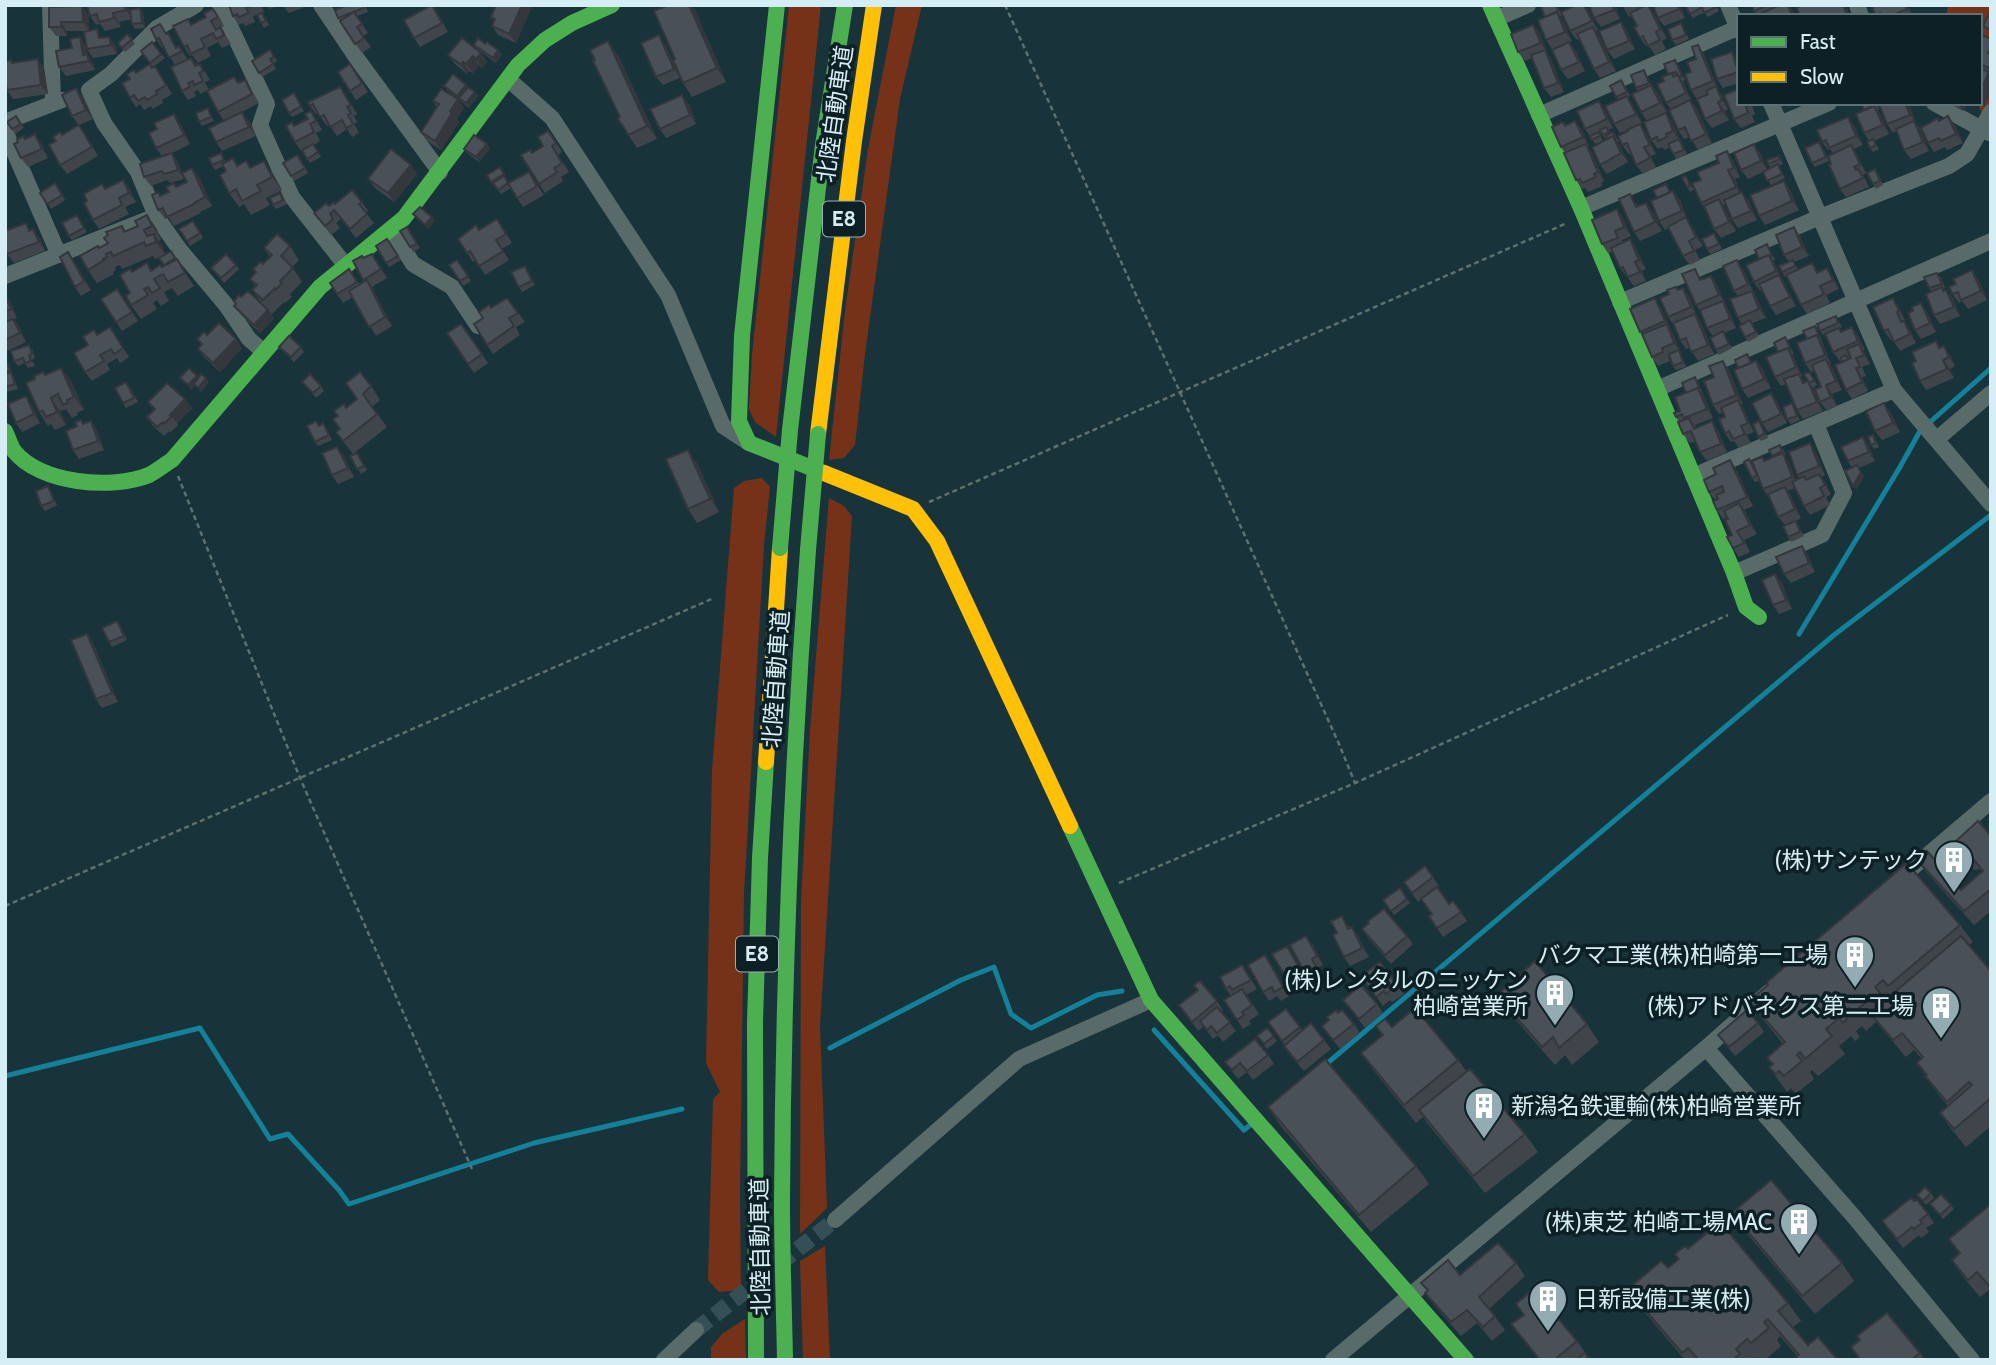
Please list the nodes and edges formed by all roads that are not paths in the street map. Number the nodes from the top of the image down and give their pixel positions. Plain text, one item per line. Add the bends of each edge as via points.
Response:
1 (50, 5) edge
2 (195, 5) edge
3 (220, 5) edge
4 (321, 5) edge
5 (612, 5) edge
6 (778, 5) edge
7 (838, 5) edge
8 (845, 5) edge
9 (874, 5) edge
10 (1528, 5) edge
11 (1728, 5) edge
12 (1493, 12) edge
13 (1737, 27) edge
14 (1737, 29) edge
15 (508, 79) junction
16 (89, 90) junction
17 (53, 103) junction
18 (1772, 105) edge
19 (1824, 105) edge
20 (1938, 105) edge
21 (1991, 112) edge
22 (1539, 115) junction
23 (5, 122) edge
24 (1781, 124) junction
25 (5, 131) edge
26 (1986, 132) edge
27 (823, 145) junction
28 (440, 172) junction
29 (1582, 211) junction
30 (156, 216) junction
31 (1820, 217) junction
32 (391, 229) junction
33 (1991, 241) edge
34 (59, 255) junction
35 (346, 266) junction
36 (5, 276) edge
37 (1620, 302) junction
38 (1856, 302) junction
39 (478, 327) edge
40 (264, 352) junction
41 (1657, 389) junction
42 (1894, 390) junction
43 (1991, 393) edge
44 (1816, 424) junction
45 (5, 431) edge
46 (1937, 439) junction
47 (749, 443) junction
48 (1693, 476) junction
49 (1991, 504) edge
50 (1734, 573) junction
51 (1752, 612) road end
52 (1991, 801) edge
53 (1881, 894) edge
54 (1777, 986) edge
55 (1151, 1000) junction
56 (1706, 1048) junction
57 (835, 1220) tunnel mouth
58 (1410, 1294) junction
59 (696, 1330) tunnel mouth
60 (664, 1360) edge
61 (756, 1360) edge
62 (785, 1360) edge
63 (1333, 1360) edge
64 (1465, 1360) edge
65 (1972, 1360) edge

1 - 17 street
2 - 16 street via 157,28
3 - 35 street via 267,104 260,125 292,197
4 - 28 street
5 - 15 main road via 545,40
6 - 47 main road via 742,336 738,421
7 - 27 main road
8 - 27 main road, 北陸自動車道 / E8
9 - 62 main road, 北陸自動車道 / E8, bridge via 818,434 796,703 785,989
10 - 12 street
11 - 13 street
12 - 22 main road
14 - 22 street
15 - 28 main road
15 - 47 street via 552,118 668,295 723,426
16 - 17 street
16 - 30 street via 104,123 138,172
17 - 23 street
18 - 24 street
19 - 24 street
20 - 26 street
21 - 26 street
22 - 29 main road
24 - 29 street
24 - 31 street
25 - 34 street
26 - 31 street via 1949,166
27 - 61 main road, 北陸自動車道 / E8, bridge via 790,430 759,872
28 - 32 main road
29 - 37 main road
30 - 34 street
30 - 40 street via 249,339
31 - 37 street
31 - 38 street
32 - 35 main road
32 - 39 street via 413,264 453,287
33 - 38 street
34 - 36 street
35 - 40 main road via 320,287
37 - 41 main road
38 - 41 street
38 - 42 street
40 - 45 main road via 172,460 149,474 120,481 77,482 52,477 15,451
41 - 48 main road
42 - 44 street
42 - 46 street
43 - 46 street
44 - 48 street
44 - 50 street via 1844,493 1822,535
46 - 49 street
47 - 55 main road via 913,509 937,541
48 - 50 main road
50 - 51 main road
52 - 53 street
54 - 56 street
55 - 57 street via 1019,1059
55 - 58 main road
56 - 58 street
56 - 65 street
58 - 63 street
58 - 64 main road
59 - 60 street

